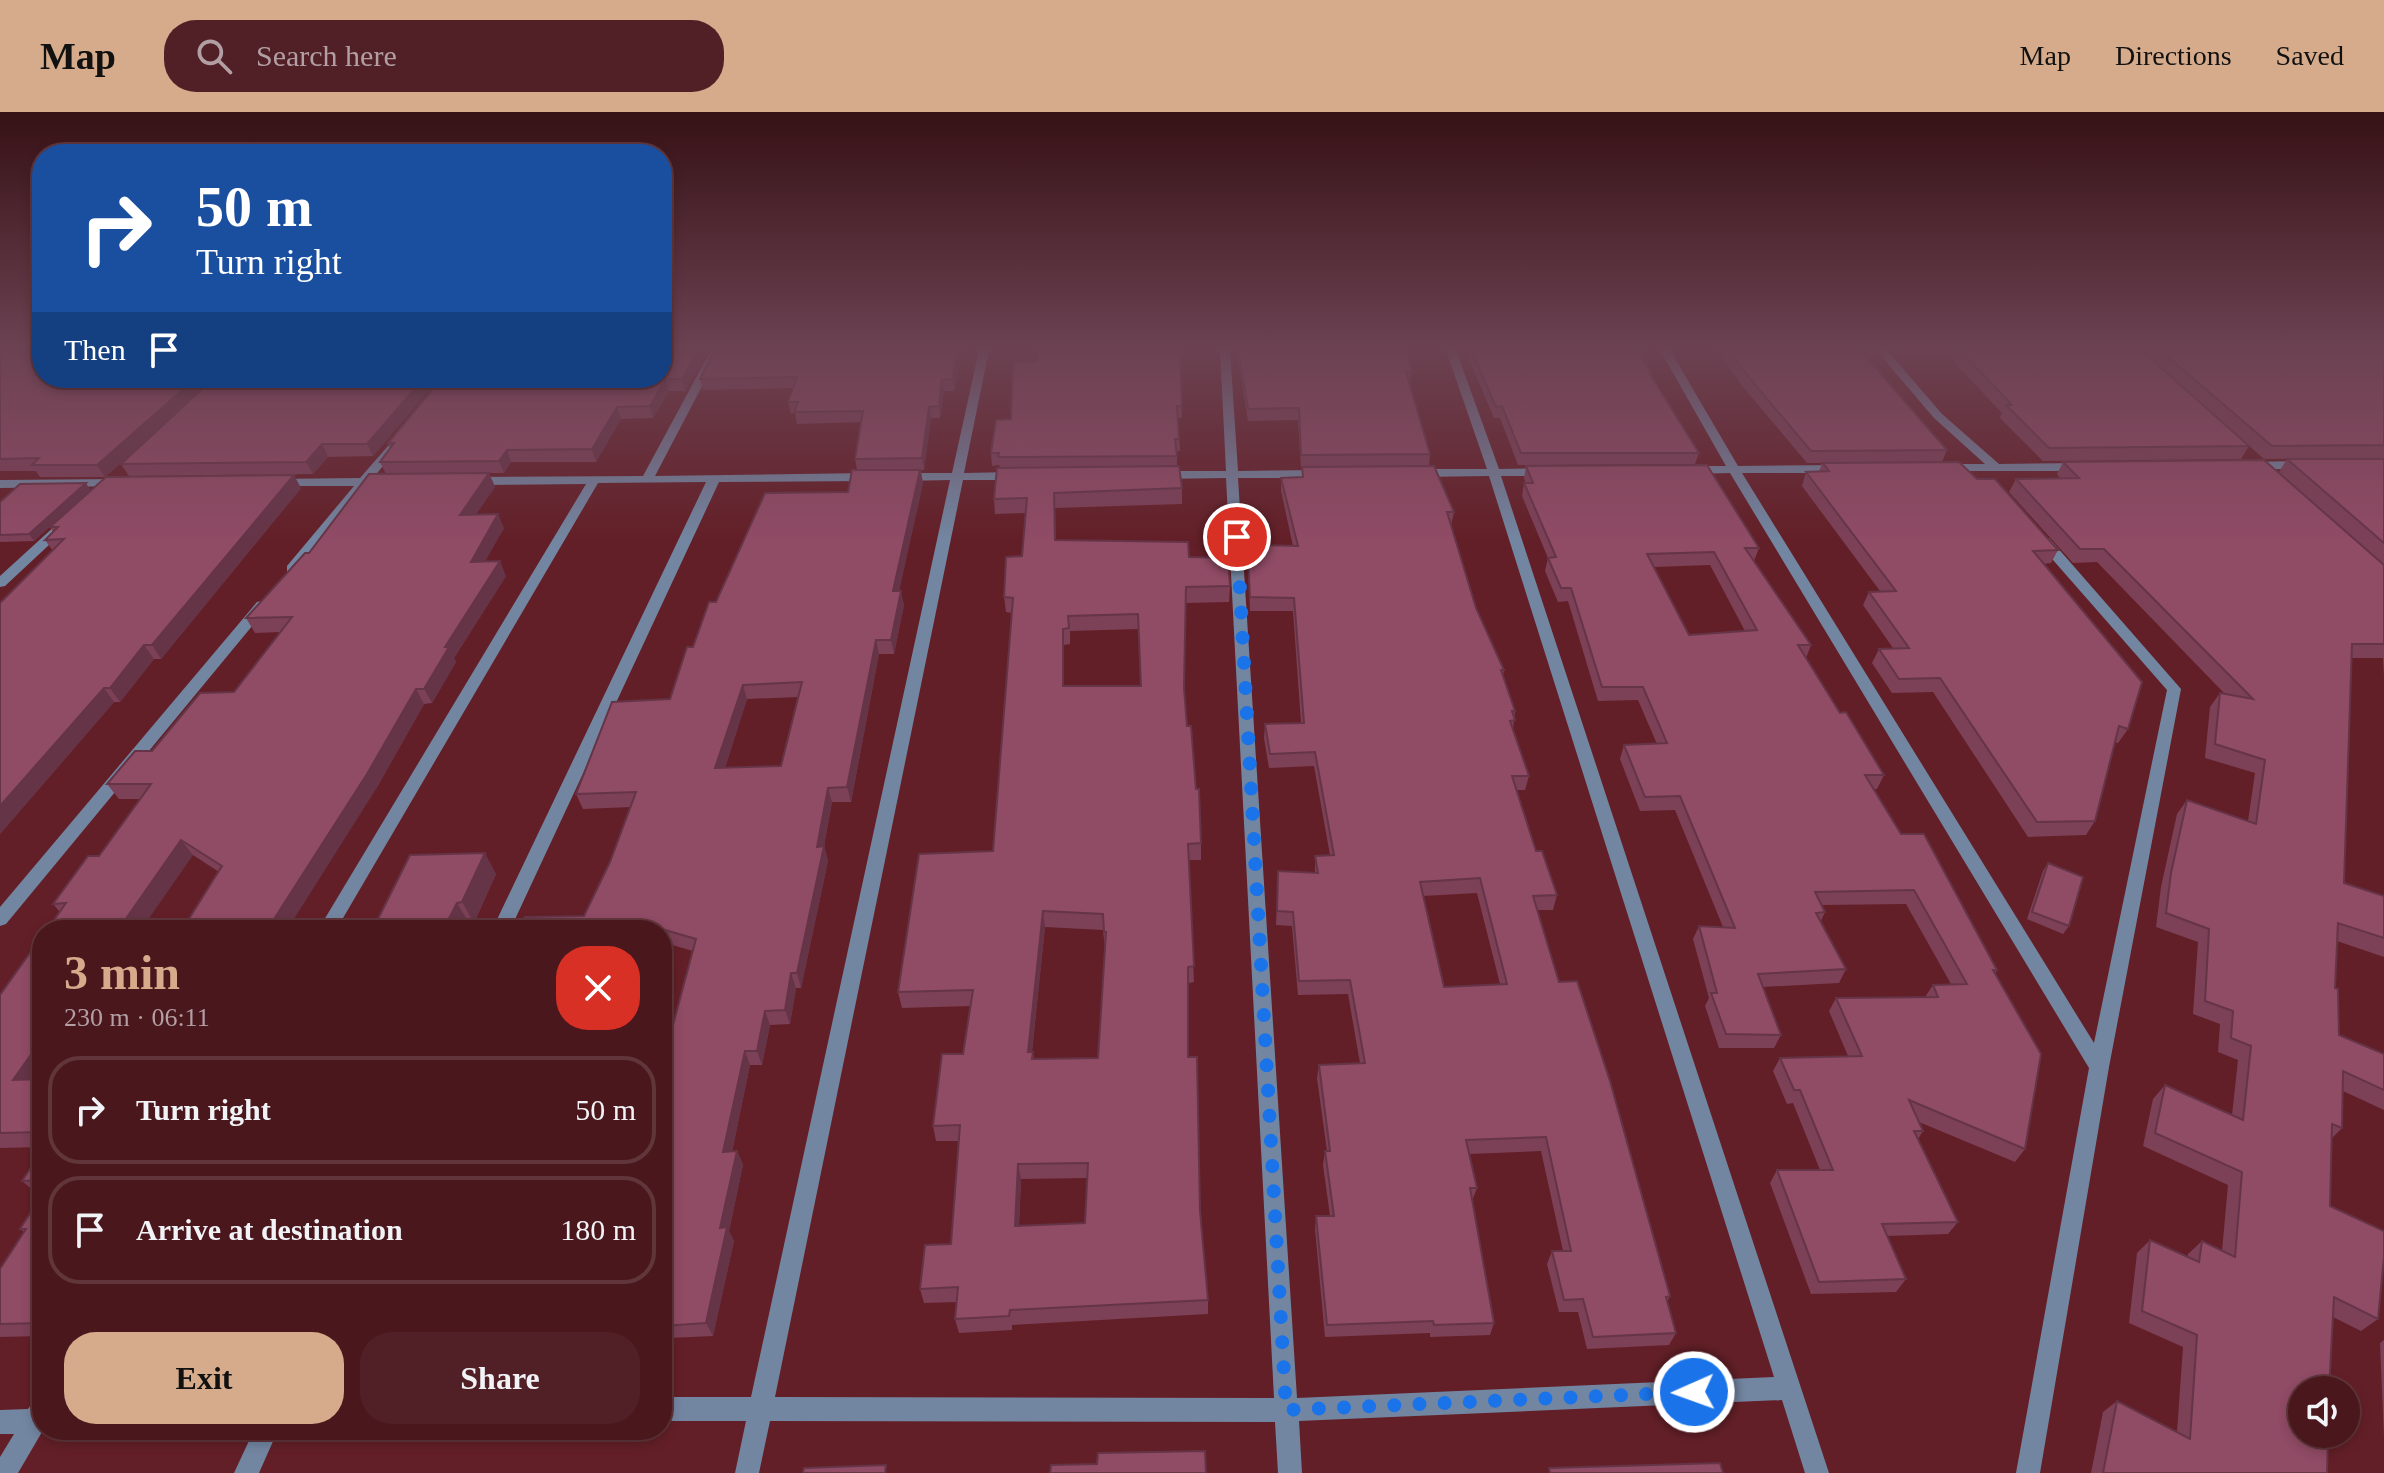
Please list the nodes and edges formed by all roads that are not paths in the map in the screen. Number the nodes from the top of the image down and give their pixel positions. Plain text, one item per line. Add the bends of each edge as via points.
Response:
1 (682, 414) edge
2 (972, 414) edge
3 (1229, 414) edge
4 (1473, 414) edge
5 (1702, 414) edge
6 (1936, 414) edge
7 (402, 436) edge
8 (2245, 460) edge
9 (2321, 465) edge
10 (2258, 466) junction
11 (2089, 467) edge
12 (1933, 468) edge
13 (1856, 469) edge
14 (1734, 470) junction
15 (1674, 471) edge
16 (1494, 472) junction
17 (1554, 472) edge
18 (1340, 473) edge
19 (1402, 473) edge
20 (1233, 474) junction
21 (1990, 474) junction
22 (1142, 475) edge
23 (1021, 476) edge
24 (2270, 476) edge
25 (960, 477) junction
26 (124, 478) edge
27 (647, 479) junction
28 (714, 479) junction
29 (594, 480) junction
30 (457, 481) edge
31 (270, 482) edge
32 (365, 482) junction
33 (395, 482) edge
34 (111, 483) junction
35 (0, 484) edge
36 (99, 493) edge
37 (77, 513) edge
38 (2031, 527) edge
39 (0, 583) edge
40 (0, 919) edge
41 (333, 920) edge
42 (506, 920) edge
43 (2099, 1067) junction
44 (1788, 1388) junction
45 (761, 1407) junction
46 (672, 1409) edge
47 (1286, 1410) junction
48 (32, 1418) edge
49 (0, 1422) edge
50 (32, 1429) edge
51 (261, 1440) edge
52 (4, 1473) edge
53 (246, 1473) edge
54 (747, 1473) edge
55 (1290, 1473) edge
56 (1817, 1473) edge
57 (2028, 1473) edge

1 - 27 street
2 - 25 street
3 - 20 street
4 - 16 street
5 - 14 street
6 - 21 street
7 - 32 street
8 - 10 street
9 - 10 street
10 - 24 street
11 - 21 street
12 - 21 street
13 - 14 street
14 - 15 street
14 - 43 street
16 - 17 street
16 - 19 street
16 - 44 street
18 - 20 street
20 - 22 street
20 - 47 street
23 - 25 street
25 - 28 street
25 - 45 street
26 - 34 street
27 - 28 street
27 - 29 street
28 - 42 street
29 - 30 street
29 - 41 street
31 - 32 street
32 - 33 street
32 - 40 street
34 - 35 street
34 - 36 street
37 - 39 street
38 - 43 street via 2174,689
43 - 57 street
44 - 47 street
44 - 56 street
45 - 46 street
45 - 47 street
45 - 54 street
47 - 55 street
48 - 49 street
50 - 52 street
51 - 53 street

